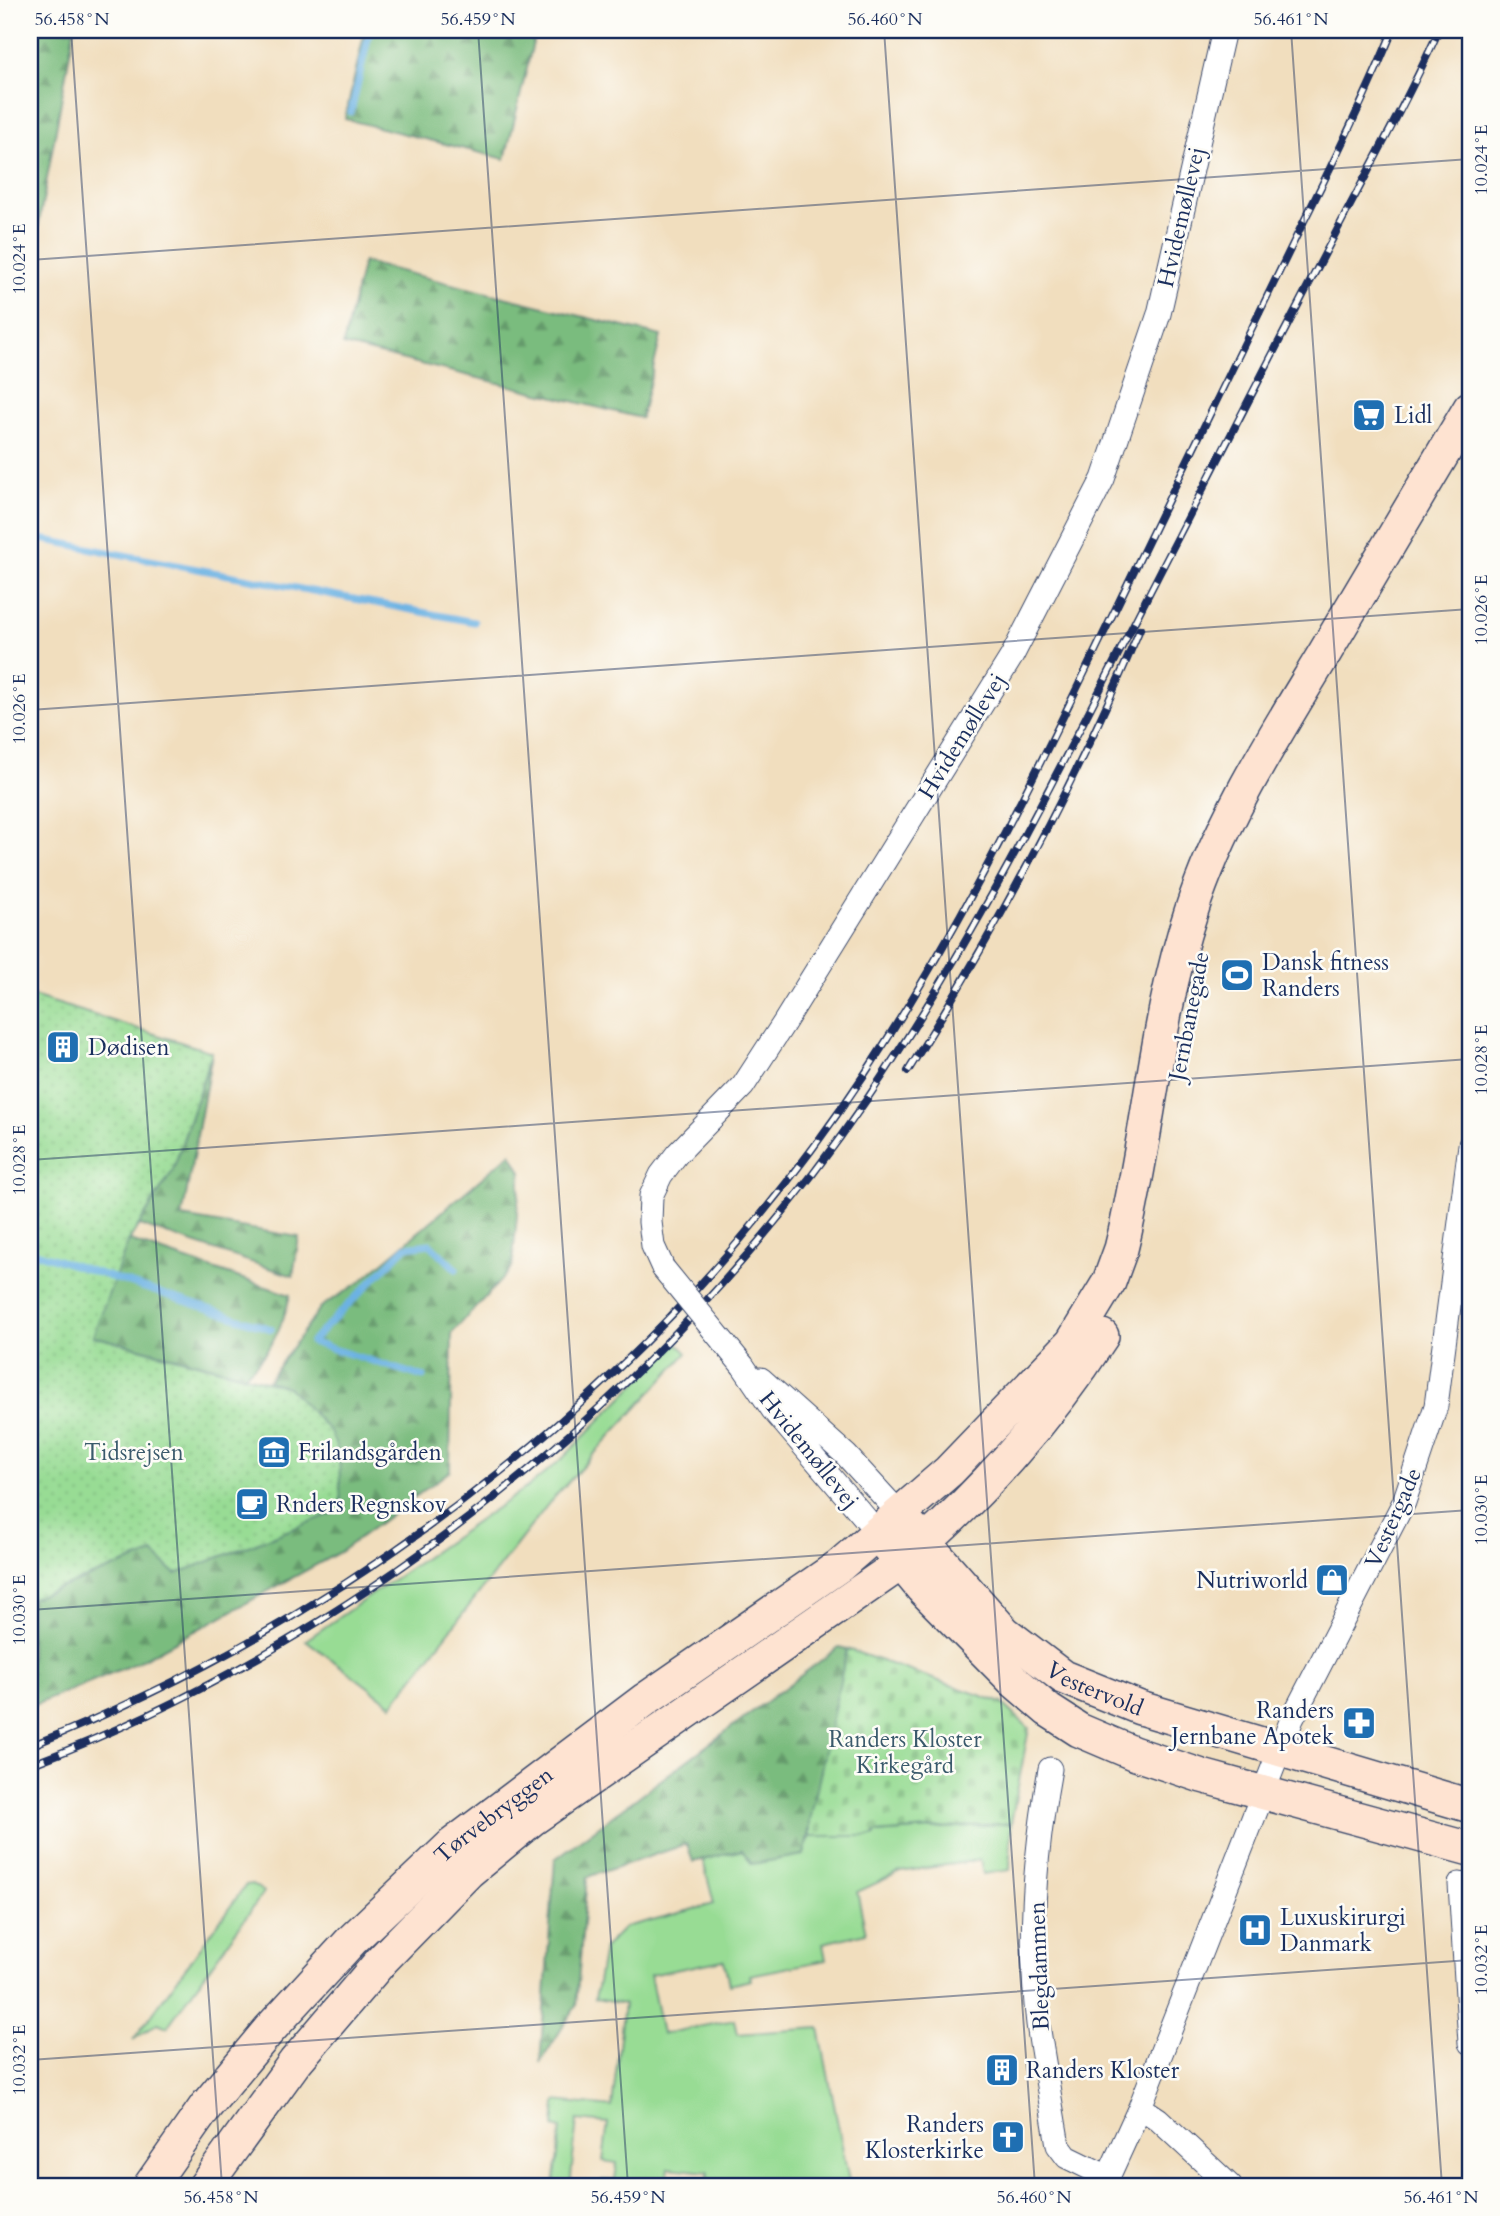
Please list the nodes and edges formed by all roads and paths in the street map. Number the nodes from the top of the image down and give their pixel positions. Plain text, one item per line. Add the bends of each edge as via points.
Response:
1 (1223, 30) edge
2 (1470, 408) edge
3 (1470, 447) edge
4 (1470, 1145) edge
5 (888, 1523) junction
6 (925, 1543) junction
7 (900, 1564) junction
8 (1280, 1749) junction
9 (1050, 1769) dead end
10 (1263, 1792) junction
11 (1470, 1806) edge
12 (1470, 1849) edge
13 (1460, 1884) dead end
14 (1470, 2043) edge
15 (1140, 2107) junction
16 (1106, 2182) edge
17 (149, 2186) edge
18 (205, 2186) edge
19 (1230, 2186) edge

1 - 5 street, Hvidemøllevej, bridge via 1158,314 1103,479 1012,656 784,1023 743,1086 677,1154 652,1196 653,1247 663,1268 743,1366 802,1414 878,1488
2 - 5 main road, Jernbanegade via 1283,722 1208,864 1174,971 1130,1215 1109,1282 1072,1343 1040,1380 949,1471
3 - 6 main road, Jernbanegade via 1273,777 1227,870 1195,975 1151,1219 1128,1289 1089,1357 1056,1400 956,1515
4 - 8 street, Vestergade via 1436,1406 1404,1502
5 - 6 main road, Vestervold
5 - 7 main road, Vestervold
5 - 17 main road, Tørvebryggen via 839,1566 646,1699 453,1845 352,1940 270,2030 206,2106
6 - 7 main road, Jernbanegade
6 - 8 main road, Vestervold via 1004,1632 1063,1677 1140,1708
7 - 10 main road, Vestervold via 1030,1696 1079,1730 1133,1753
7 - 18 main road, Tørvebryggen via 531,1820 468,1871 382,1960 295,2062
8 - 10 street, Vestergade
8 - 11 main road, Vestervold
9 - 16 street, Blegdammen via 1036,1874 1038,2021 1058,2145
10 - 12 main road, Vestervold
10 - 15 street, Vestergade
13 - 14 street
15 - 16 street, Vestergade
15 - 19 street

